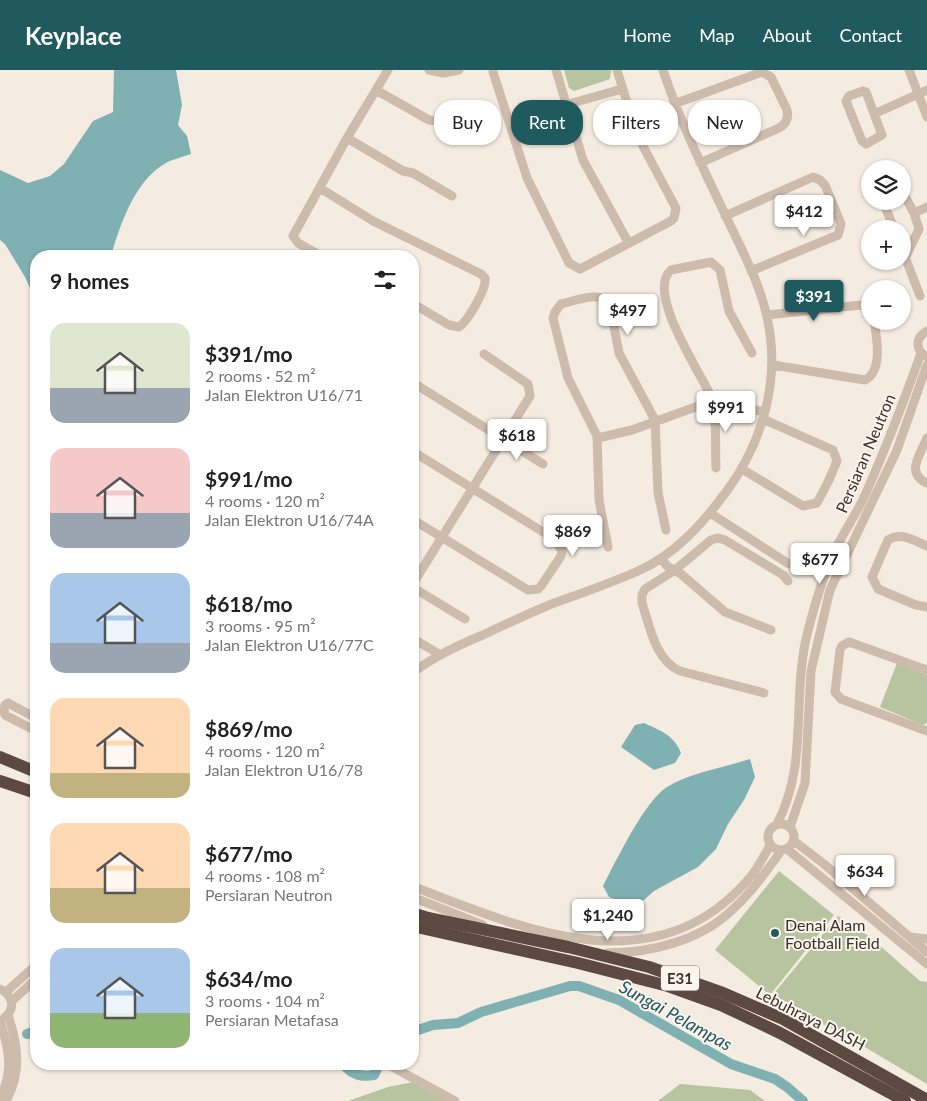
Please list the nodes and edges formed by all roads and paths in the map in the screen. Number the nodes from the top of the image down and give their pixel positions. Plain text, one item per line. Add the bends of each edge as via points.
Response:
1 (388, 70) edge
2 (429, 70) edge
3 (459, 70) edge
4 (556, 70) edge
5 (617, 70) edge
6 (663, 70) edge
7 (909, 70) edge
8 (493, 72) dead end
9 (622, 89) junction
10 (376, 90) junction
11 (927, 90) edge
12 (918, 94) junction
13 (565, 100) edge
14 (583, 100) edge
15 (673, 100) edge
16 (678, 103) edge
17 (678, 113) edge
18 (874, 114) junction
19 (927, 117) edge
20 (434, 121) edge
21 (509, 121) joint
22 (347, 138) junction
23 (578, 145) edge
24 (700, 164) junction
25 (320, 188) junction
26 (452, 196) dead end
27 (927, 207) edge
28 (911, 208) edge
29 (914, 213) junction
30 (725, 216) junction
31 (628, 242) junction
32 (911, 242) edge
33 (311, 250) edge
34 (910, 270) edge
35 (751, 271) junction
36 (920, 296) dead end
37 (861, 306) edge
38 (419, 307) edge
39 (767, 315) junction
40 (875, 330) edge
41 (927, 331) edge
42 (752, 353) dead end
43 (484, 354) dead end
44 (924, 355) edge
45 (772, 365) junction
46 (927, 365) edge
47 (419, 386) edge
48 (712, 401) junction
49 (764, 415) junction
50 (655, 420) junction
51 (598, 438) junction
52 (927, 438) edge
53 (504, 439) junction
54 (419, 455) edge
55 (543, 464) dead end
56 (716, 468) dead end
57 (742, 468) junction
58 (927, 482) edge
59 (473, 488) junction
60 (710, 513) junction
61 (419, 523) edge
62 (666, 530) dead end
63 (442, 537) junction
64 (927, 546) edge
65 (608, 547) dead end
66 (661, 558) junction
67 (789, 564) dead end
68 (675, 570) junction
69 (419, 575) edge
70 (788, 581) dead end
71 (419, 590) edge
72 (927, 607) edge
73 (465, 620) dead end
74 (771, 630) dead end
75 (419, 642) edge
76 (439, 654) junction
77 (419, 667) edge
78 (927, 670) edge
79 (764, 693) dead end
80 (30, 715) edge
81 (30, 728) edge
82 (927, 731) edge
83 (0, 757) edge
84 (30, 770) edge
85 (0, 781) edge
86 (30, 791) edge
87 (777, 824) junction
88 (790, 827) junction
89 (770, 846) junction
90 (787, 847) junction
91 (419, 889) edge
92 (419, 900) edge
93 (419, 915) edge
94 (419, 928) edge
95 (910, 937) junction
96 (927, 939) edge
97 (924, 950) edge
98 (927, 964) edge
99 (30, 970) edge
100 (30, 984) edge
101 (3, 990) edge
102 (12, 1001) junction
103 (3, 1019) edge
104 (398, 1070) edge
105 (0, 1098) edge
106 (927, 1100) edge
107 (6, 1101) edge
108 (455, 1101) edge
109 (905, 1101) edge

1 - 10 street
2 - 3 street via 443,73
4 - 13 street
5 - 9 street
6 - 15 street
7 - 12 street
8 - 21 street
9 - 14 street
9 - 31 street via 637,135 676,213 671,221
10 - 20 street
10 - 22 street
11 - 12 street
12 - 18 street
12 - 19 street
16 - 24 street via 762,72 771,77 787,110 787,120 779,128
17 - 24 street
18 - 18 street via 882,135 864,144 846,98 866,92
21 - 31 street via 529,184 569,263 576,268 584,267
22 - 25 street
22 - 26 street
23 - 31 street via 583,160
24 - 30 street
25 - 33 street via 294,236
25 - 38 street via 373,221 481,274 486,282 477,302 458,327
27 - 29 street
28 - 29 street
29 - 32 street via 919,230
30 - 35 street
30 - 35 street via 813,177 826,185 841,224 838,235
34 - 36 street
35 - 39 street
37 - 39 street
39 - 45 street
40 - 45 street via 876,370 870,377 860,380
41 - 44 street, Persiaran Neutron via 918,341
42 - 48 street via 729,311 720,270 706,262 667,273 664,284 672,325
43 - 53 street via 525,382 530,390 530,396
44 - 87 street, Persiaran Neutron via 888,444 820,589 803,656 798,692 795,778
45 - 49 street
46 - 88 street, Persiaran Neutron via 897,450 830,590 811,671 805,783
47 - 53 street
48 - 49 street
48 - 50 street
48 - 56 street
49 - 57 street
49 - 57 street via 833,450 837,461 817,503 810,506 803,506
50 - 51 street via 632,430
50 - 51 street via 620,353 609,302 598,296 561,304 553,318 568,378
50 - 62 street via 658,493
51 - 65 street via 599,500
52 - 58 street via 915,474
53 - 55 street
53 - 59 street
54 - 59 street
57 - 60 street
59 - 63 street
59 - 63 street via 556,540 562,552 551,572 538,589 528,590
60 - 66 street via 691,534
60 - 67 street
61 - 63 street
63 - 69 street
64 - 72 street via 894,536 888,540 872,577 878,589
66 - 68 street
66 - 76 street via 640,571 548,606
68 - 70 street via 711,540 718,538
68 - 74 street via 725,612
68 - 79 street via 643,592 642,603 661,656 668,665 680,671
71 - 73 street
75 - 76 street
76 - 77 street
78 - 82 street via 849,642 840,650 835,692 841,699
80 - 81 street via 8,703 5,705 5,714
83 - 84 highway
85 - 86 highway
87 - 88 street
87 - 89 street via 768,833
88 - 90 street via 794,834
89 - 90 street
89 - 91 street via 736,893 689,926 652,938 608,942 549,935
90 - 92 street via 731,912 696,933 649,950 583,952 544,945
90 - 95 street via 824,864
90 - 97 street
93 - 106 highway, Lebuhraya DASH / E31, bridge via 568,946 649,967 714,990 783,1019
94 - 109 highway, Lebuhraya DASH / E31 via 668,986 780,1032
95 - 96 street
95 - 97 street
97 - 98 street
99 - 101 street
100 - 102 street
101 - 102 street
102 - 103 street
103 - 105 street via 9,1048 8,1075
103 - 107 street via 17,1047 18,1064 12,1092
104 - 108 street

